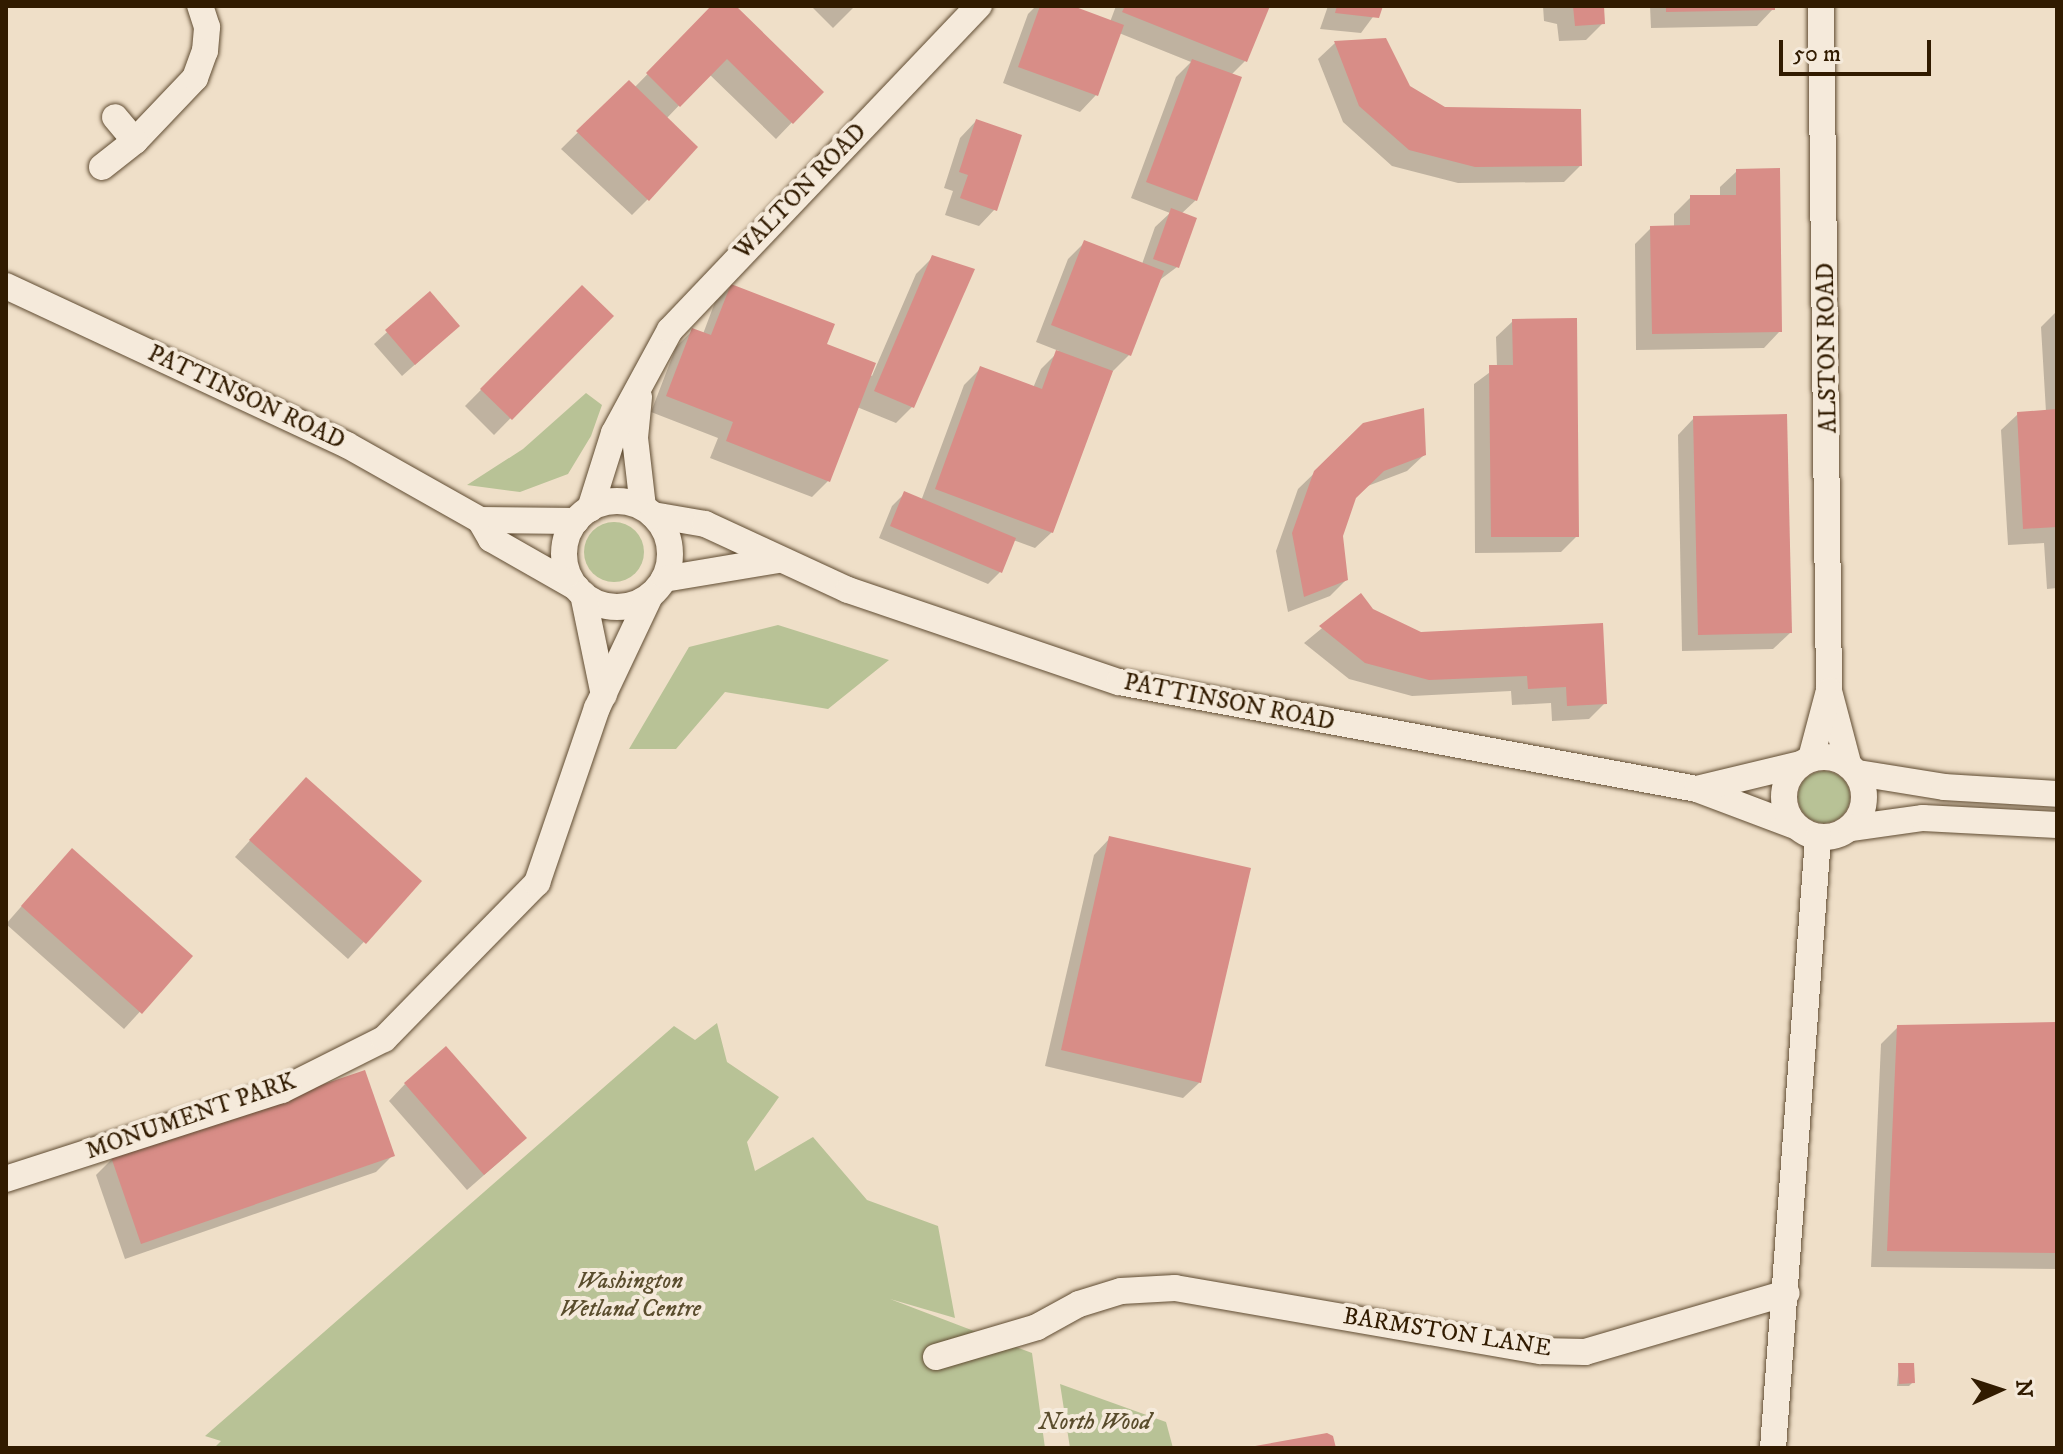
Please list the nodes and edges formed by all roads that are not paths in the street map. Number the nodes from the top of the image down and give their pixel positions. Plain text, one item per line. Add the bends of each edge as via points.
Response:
1 (200, 6) edge
2 (979, 6) edge
3 (1821, 6) edge
4 (115, 117) dead end
5 (135, 141) junction
6 (102, 167) dead end
7 (6, 286) edge
8 (639, 389) junction
9 (648, 511) junction
10 (583, 515) junction
11 (480, 520) junction
12 (778, 560) junction
13 (657, 588) junction
14 (580, 591) junction
15 (1829, 691) junction
16 (604, 695) junction
17 (1805, 761) junction
18 (1853, 768) junction
19 (1697, 789) junction
20 (2057, 794) edge
21 (2057, 825) edge
22 (1851, 828) junction
23 (1807, 832) junction
24 (6, 1179) edge
25 (1787, 1293) junction
26 (936, 1357) dead end
27 (1773, 1448) edge

1 - 5 street via 206,39 195,78
2 - 8 street, WALTON ROAD via 670,330
3 - 15 street, ALSTON ROAD
4 - 5 street
5 - 6 street
7 - 11 street, PATTINSON ROAD via 347,445
8 - 9 street, WALTON ROAD via 635,438
8 - 10 street, WALTON ROAD via 614,433
9 - 10 street via 616,501
9 - 12 street, PATTINSON ROAD via 705,524 754,543
9 - 13 street via 670,545
10 - 11 street, PATTINSON ROAD
10 - 14 street via 564,555
11 - 14 street, PATTINSON ROAD via 491,539
12 - 13 street
12 - 19 street, PATTINSON ROAD via 958,631 1119,682
13 - 14 street via 616,607
13 - 16 street, MONUMENT PARK
14 - 16 street
15 - 17 street, ALSTON ROAD
15 - 18 street, ALSTON ROAD
16 - 24 street, MONUMENT PARK via 537,883 384,1039 282,1090
17 - 18 street
17 - 19 street, PATTINSON ROAD
17 - 23 street via 1784,794
18 - 20 street via 1944,787
18 - 22 street via 1865,799
19 - 23 street, PATTINSON ROAD
21 - 22 street via 1923,818
22 - 23 street
23 - 25 street
25 - 26 street, BARMSTON LANE via 1585,1352 1541,1351 1175,1288 1121,1291 1079,1304 1037,1327
25 - 27 street

